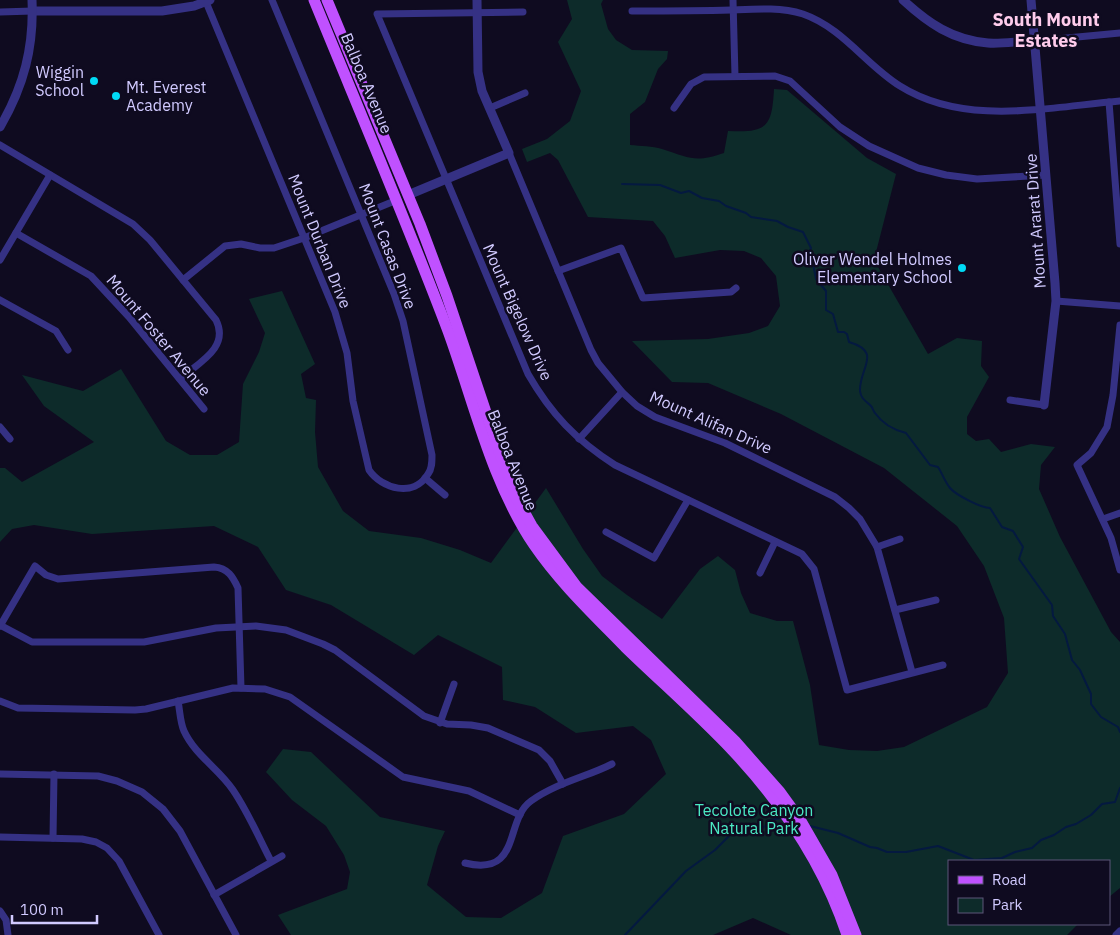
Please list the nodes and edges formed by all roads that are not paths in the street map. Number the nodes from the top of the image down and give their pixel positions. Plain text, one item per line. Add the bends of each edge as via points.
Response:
1 (32, 0) edge
2 (272, 0) edge
3 (314, 0) edge
4 (327, 0) edge
5 (477, 0) edge
6 (733, 0) edge
7 (903, 0) edge
8 (1031, 0) edge
9 (208, 1) edge
10 (733, 10) junction
11 (33, 11) junction
12 (632, 11) dead end
13 (0, 12) edge
14 (477, 12) junction
15 (523, 12) dead end
16 (1120, 33) edge
17 (1035, 41) junction
18 (735, 76) junction
19 (526, 93) dead end
20 (1120, 101) edge
21 (1109, 102) junction
22 (490, 108) junction
23 (674, 108) dead end
24 (1041, 109) junction
25 (0, 127) edge
26 (0, 145) edge
27 (509, 152) junction
28 (50, 175) junction
29 (1046, 176) junction
30 (447, 179) junction
31 (390, 182) junction
32 (408, 195) junction
33 (397, 200) junction
34 (362, 213) junction
35 (420, 224) junction
36 (16, 233) junction
37 (304, 238) junction
38 (1120, 244) edge
39 (0, 260) edge
40 (558, 271) junction
41 (183, 280) junction
42 (736, 288) dead end
43 (0, 300) edge
44 (1056, 301) junction
45 (1120, 306) edge
46 (1120, 325) edge
47 (68, 350) dead end
48 (180, 379) junction
49 (622, 392) junction
50 (1010, 400) dead end
51 (1044, 406) joint
52 (204, 409) dead end
53 (0, 427) edge
54 (10, 439) dead end
55 (579, 439) junction
56 (425, 478) junction
57 (445, 495) dead end
58 (688, 500) junction
59 (1120, 512) edge
60 (1104, 520) junction
61 (606, 532) dead end
62 (900, 539) dead end
63 (775, 542) junction
64 (877, 547) junction
65 (1120, 570) edge
66 (760, 573) dead end
67 (936, 600) dead end
68 (895, 610) junction
69 (0, 625) edge
70 (239, 626) junction
71 (943, 665) dead end
72 (912, 672) junction
73 (454, 684) dead end
74 (241, 688) junction
75 (0, 701) edge
76 (178, 701) junction
77 (440, 723) junction
78 (612, 764) dead end
79 (0, 774) edge
80 (54, 774) junction
81 (563, 784) junction
82 (520, 815) junction
83 (0, 837) edge
84 (53, 838) junction
85 (282, 856) dead end
86 (271, 862) junction
87 (465, 863) dead end
88 (214, 895) junction
89 (0, 911) edge
90 (1120, 931) edge
91 (8, 935) edge
92 (159, 935) edge
93 (236, 935) edge
94 (847, 935) edge
95 (856, 935) edge
96 (1116, 935) edge

1 - 11 street
2 - 34 street, Mount Casas Drive
3 - 31 main road, Balboa Avenue
4 - 32 main road, Balboa Avenue
5 - 14 street, Mount Alifan Drive
6 - 10 street
7 - 17 street via 932,25 970,40 989,43
8 - 17 street, Mount Ararat Drive
9 - 11 street via 162,11
9 - 37 street, Mount Durban Drive
10 - 12 street
10 - 18 street
10 - 24 street via 768,8 803,14 842,36 901,87 948,106 1007,111
11 - 13 street
11 - 25 street via 24,78
14 - 15 street
14 - 22 street, Mount Alifan Drive via 478,72
14 - 30 street, Mount Bigelow Drive via 377,14
16 - 17 street
17 - 24 street, Mount Ararat Drive
18 - 23 street via 699,78
18 - 29 street via 775,76 790,81 840,127 869,146 918,168 946,176 977,179
19 - 22 street
20 - 21 street
21 - 24 street
21 - 38 street
22 - 27 street, Mount Alifan Drive
24 - 29 street, Mount Ararat Drive
26 - 28 street
27 - 30 street
27 - 40 street, Mount Alifan Drive
28 - 36 street
28 - 41 street via 133,224
29 - 44 street, Mount Ararat Drive
30 - 32 street
30 - 55 street, Mount Bigelow Drive via 528,374 549,408
31 - 32 main road
31 - 33 main road, Balboa Avenue
32 - 35 main road, Balboa Avenue
33 - 34 street
33 - 35 main road via 409,207
33 - 94 main road, Balboa Avenue via 509,501 525,530 572,594 731,749 771,794 825,880
34 - 37 street
34 - 56 street, Mount Casas Drive via 402,321 432,455 431,468
35 - 95 main road, Balboa Avenue via 516,497 532,526 577,587 735,741 780,792 801,821 832,876
36 - 39 street
36 - 48 street, Mount Foster Avenue via 92,276
37 - 41 street via 274,248 241,244 225,246
37 - 56 street, Mount Durban Drive via 342,332 369,470 380,482 394,488 412,487
40 - 42 street via 621,248 643,298 731,292
40 - 49 street, Mount Alifan Drive via 591,350
41 - 48 street via 216,320 220,333 214,351
43 - 47 street via 56,330
44 - 45 street
44 - 51 street, Mount Ararat Drive
46 - 60 street via 1107,427 1091,453 1077,465
48 - 52 street, Mount Foster Avenue
49 - 55 street
49 - 64 street, Mount Alifan Drive via 655,417 725,443 835,497 860,519
50 - 51 street, Mount Ararat Drive
53 - 54 street
55 - 58 street, Mount Bigelow Drive via 615,465
56 - 57 street
58 - 61 street via 654,558
58 - 63 street, Mount Bigelow Drive
59 - 60 street
60 - 65 street
62 - 64 street
63 - 66 street
63 - 72 street, Mount Bigelow Drive via 802,554 814,569 847,690
64 - 68 street, Mount Alifan Drive
67 - 68 street
68 - 72 street, Mount Alifan Drive
69 - 70 street via 32,642 144,642
69 - 70 street via 35,566 58,579 222,568 232,576 238,588
70 - 74 street
70 - 77 street via 286,630 323,644 424,716
71 - 72 street
73 - 77 street
74 - 76 street
74 - 82 street via 265,689 290,697 403,777 469,791
75 - 76 street via 18,708 135,710
76 - 86 street via 184,730 190,741 199,754 224,776
77 - 81 street via 488,728 539,750 550,761
78 - 81 street
79 - 80 street
80 - 84 street
80 - 88 street via 98,776 142,792 163,809 180,831
81 - 82 street via 532,800
82 - 87 street via 512,841 497,861 484,866
83 - 84 street
84 - 92 street via 96,842 114,853
85 - 86 street
86 - 88 street
88 - 93 street
89 - 91 street via 6,920
90 - 96 street

